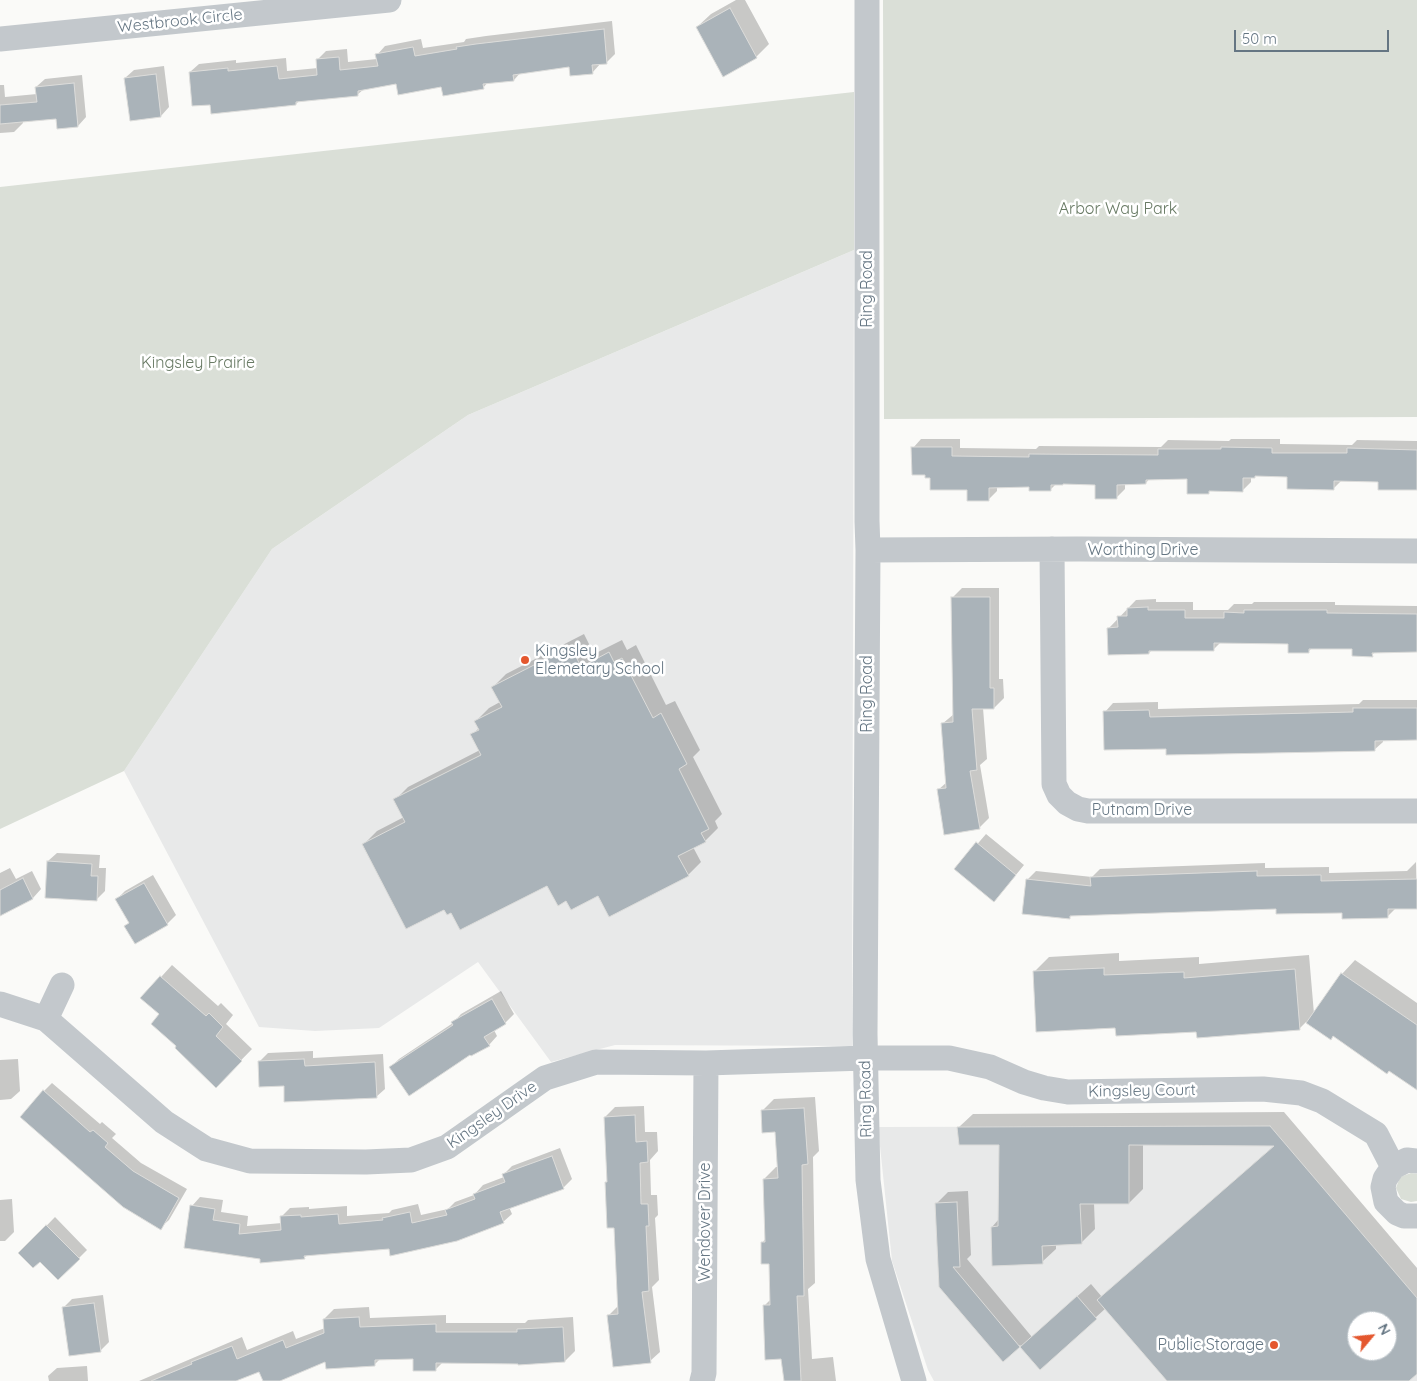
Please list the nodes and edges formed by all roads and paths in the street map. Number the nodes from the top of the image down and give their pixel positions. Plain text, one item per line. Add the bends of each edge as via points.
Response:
1 (389, 0) edge
2 (867, 0) edge
3 (245, 7) edge
4 (0, 40) edge
5 (1052, 549) junction
6 (868, 550) junction
7 (1417, 551) edge
8 (1417, 811) edge
9 (62, 985) dead end
10 (0, 1004) edge
11 (46, 1019) junction
12 (866, 1058) junction
13 (706, 1063) junction
14 (1417, 1161) edge
15 (1393, 1167) junction
16 (1417, 1216) edge
17 (702, 1381) edge
18 (914, 1381) edge

1 - 3 street, Westbrook Circle
2 - 6 street, Ring Road
3 - 4 street, Westbrook Circle
5 - 6 street, Worthing Drive
5 - 7 street, Worthing Drive
5 - 8 street, Putnam Drive via 1053,777 1060,795 1068,803 1088,811
6 - 12 street, Ring Road
9 - 11 street
10 - 11 street, Kingsley Drive
11 - 13 street, Kingsley Drive via 164,1122 206,1149 250,1161 411,1160 447,1147 545,1078 596,1062
12 - 13 street, Kingsley Drive
12 - 15 street, Kingsley Court via 949,1058 990,1067 1044,1088 1068,1092 1263,1089 1301,1093 1322,1101 1376,1134
12 - 18 street, Ring Road via 868,1180 878,1259
13 - 17 street, Wendover Drive
14 - 15 street via 1407,1160
15 - 16 street via 1384,1179 1386,1202 1397,1213

